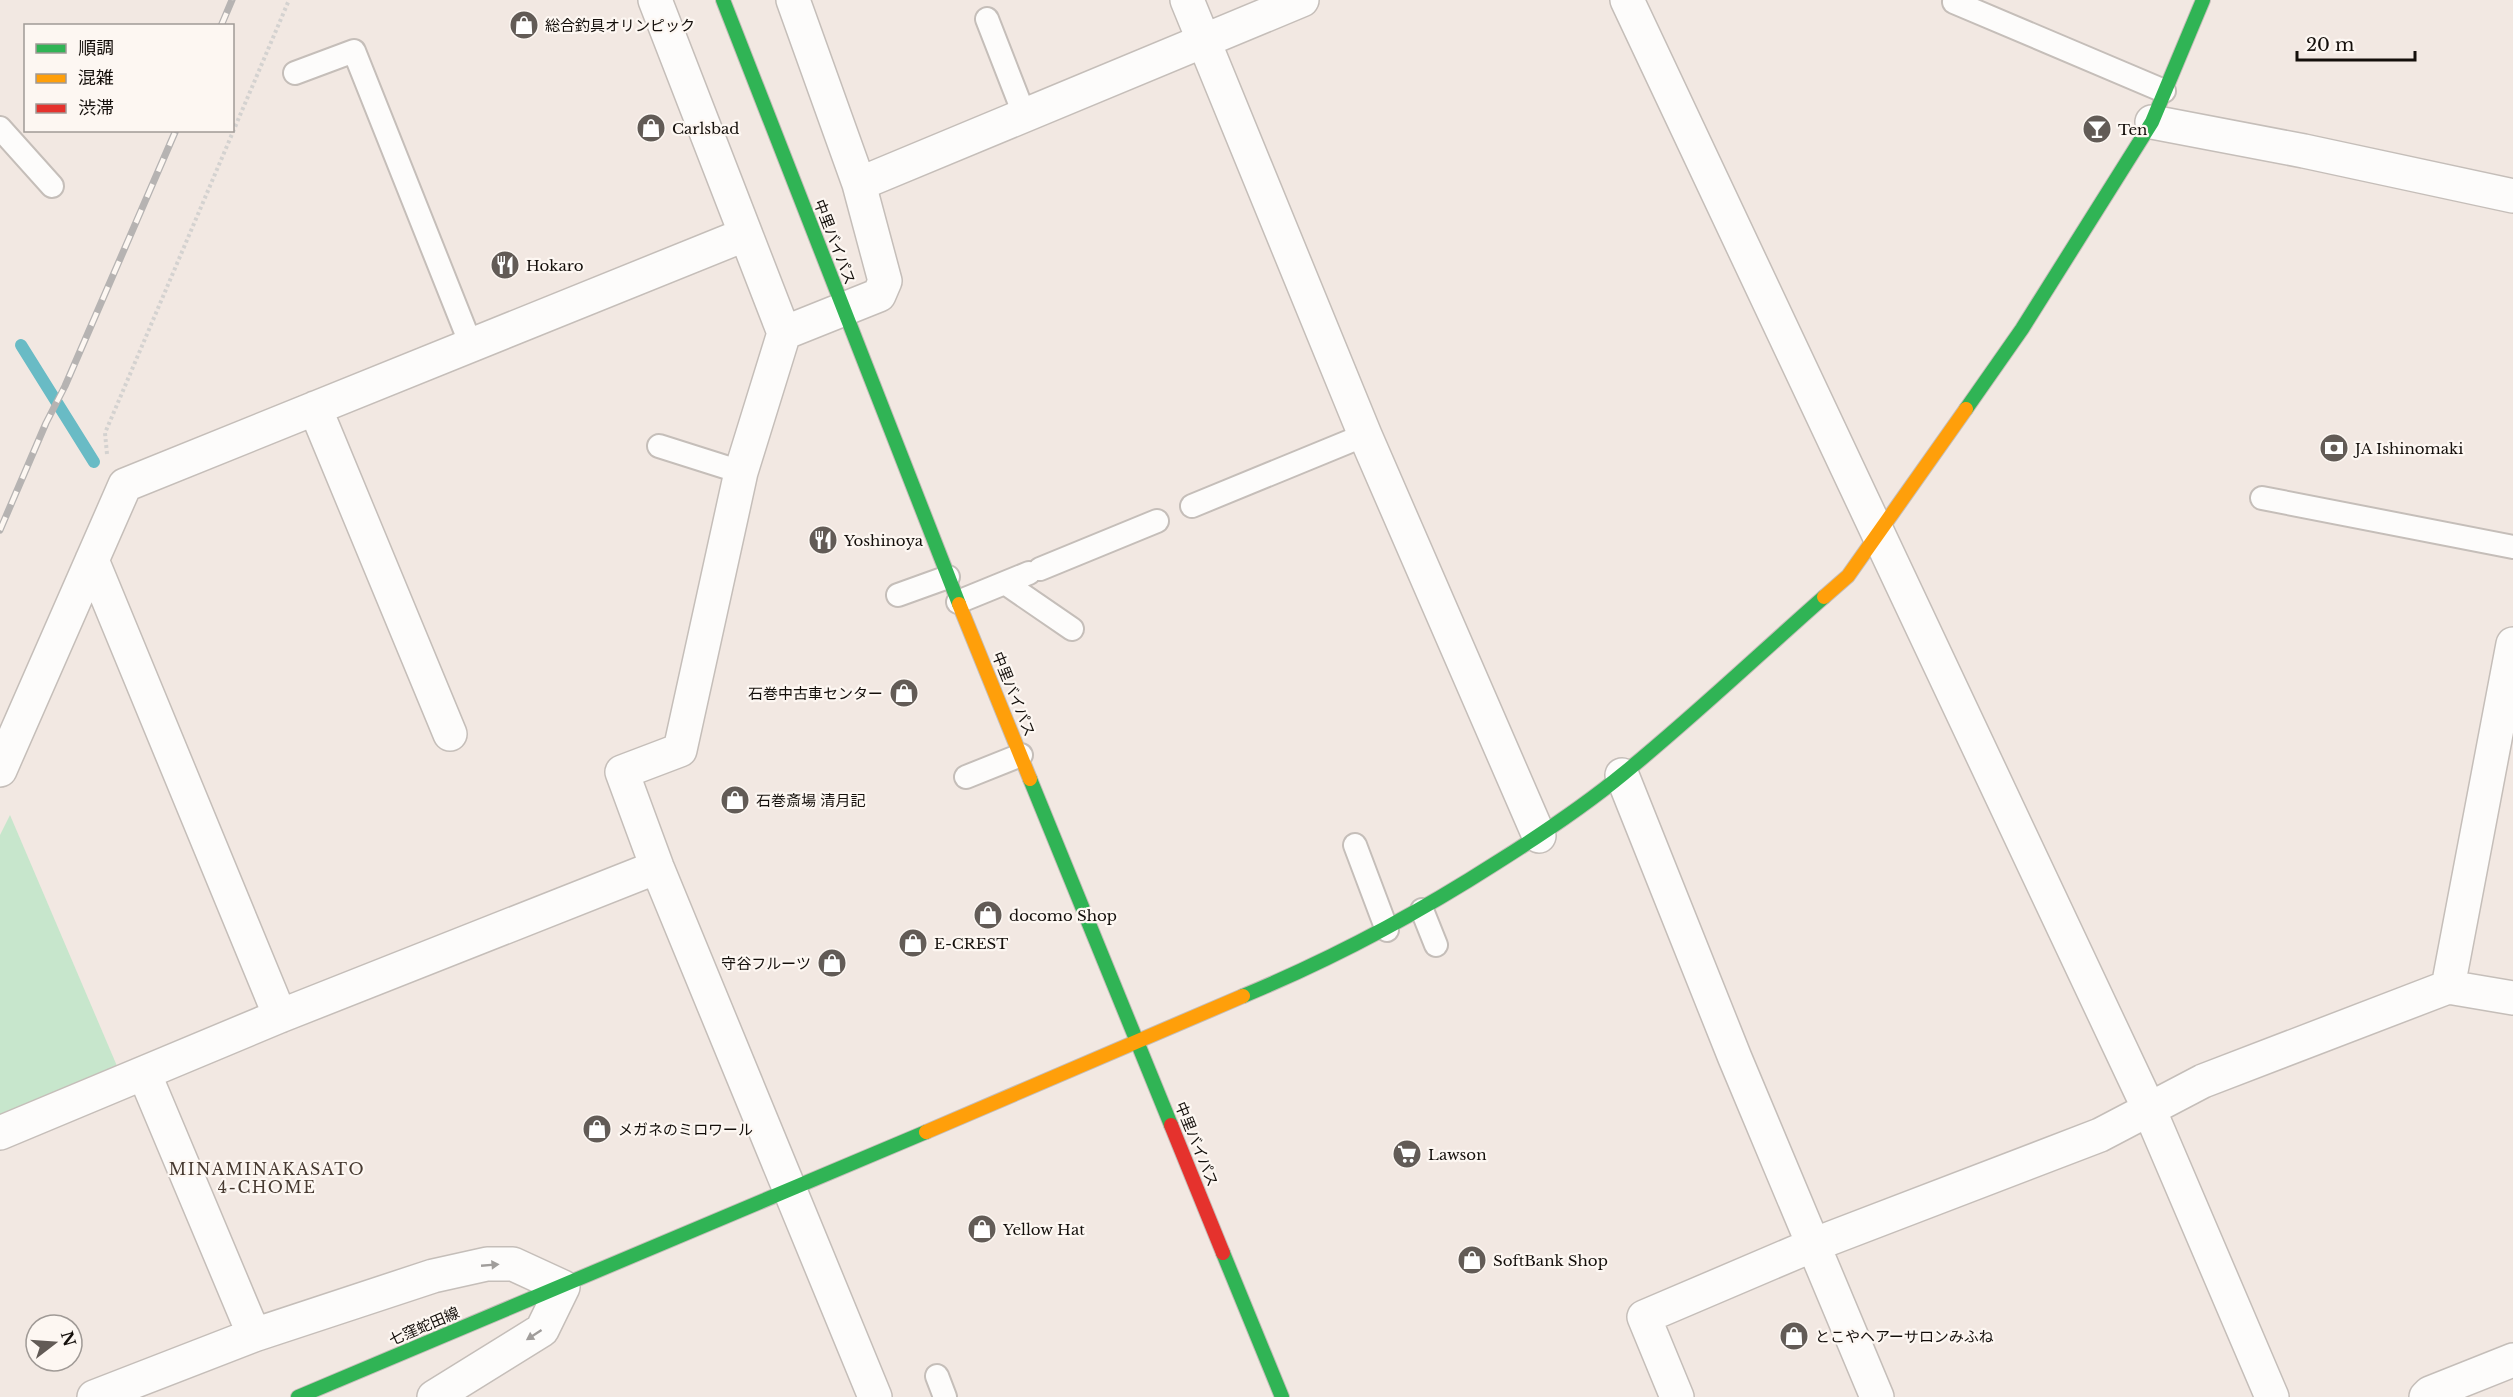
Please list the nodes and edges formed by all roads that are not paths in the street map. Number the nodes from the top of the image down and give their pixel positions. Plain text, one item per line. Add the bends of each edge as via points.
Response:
1 (655, 0) edge
2 (723, 0) edge
3 (793, 0) edge
4 (1187, 0) edge
5 (1302, 0) edge
6 (1628, 0) edge
7 (2202, 0) edge
8 (1954, 2) dead end
9 (987, 19) dead end
10 (1203, 39) junction
11 (296, 74) dead end
12 (2164, 91) junction
13 (1024, 114) junction
14 (2152, 122) junction
15 (0, 128) edge
16 (859, 184) junction
17 (52, 186) dead end
18 (2513, 196) edge
19 (744, 235) junction
20 (844, 310) junction
21 (784, 333) junction
22 (471, 345) junction
23 (315, 408) junction
24 (1365, 435) junction
25 (659, 446) dead end
26 (741, 472) junction
27 (2262, 498) dead end
28 (1192, 506) dead end
29 (1157, 521) dead end
30 (1879, 533) junction
31 (2513, 547) edge
32 (92, 560) junction
33 (948, 577) junction
34 (1005, 583) junction
35 (898, 595) dead end
36 (958, 603) junction
37 (1072, 629) dead end
38 (2513, 644) edge
39 (450, 734) dead end
40 (1021, 755) junction
41 (0, 770) edge
42 (1622, 775) junction
43 (966, 777) dead end
44 (1539, 836) junction
45 (1355, 845) dead end
46 (657, 867) junction
47 (1422, 910) junction
48 (1387, 930) junction
49 (1436, 945) dead end
50 (2448, 987) junction
51 (2513, 998) edge
52 (280, 1016) junction
53 (1137, 1040) junction
54 (144, 1073) junction
55 (2149, 1109) junction
56 (0, 1133) edge
57 (789, 1191) junction
58 (1813, 1245) junction
59 (563, 1287) junction
60 (254, 1335) junction
61 (2513, 1360) edge
62 (937, 1376) dead end
63 (94, 1397) edge
64 (298, 1397) edge
65 (434, 1397) edge
66 (875, 1397) edge
67 (945, 1397) edge
68 (1282, 1397) edge
69 (1677, 1397) edge
70 (1877, 1397) edge
71 (2272, 1397) edge
72 (2426, 1397) edge

1 - 19 street
2 - 20 street, 中里バイパス
3 - 16 street
4 - 10 street
5 - 10 street
6 - 30 street
7 - 12 street, 七窪蛇田線
8 - 12 lane
9 - 13 lane
10 - 13 street
10 - 24 street
11 - 22 lane via 354,51
12 - 14 street, 七窪蛇田線
13 - 16 street
14 - 18 street
14 - 30 street, 七窪蛇田線 via 2022,329
15 - 17 lane
16 - 20 street via 885,281 879,295
19 - 21 street
19 - 22 street
20 - 21 street
20 - 33 street, 中里バイパス
21 - 26 street
22 - 23 street
23 - 32 street via 125,485
23 - 39 street
24 - 28 lane
24 - 44 street
25 - 26 lane
26 - 46 street via 680,750 622,772
27 - 31 lane
29 - 34 lane
30 - 42 street, 七窪蛇田線 via 1848,576
30 - 55 street
32 - 41 street
32 - 52 street
33 - 35 lane
33 - 36 street, 中里バイパス
34 - 36 lane
34 - 37 lane
36 - 40 street, 中里バイパス
38 - 50 street
40 - 43 lane
40 - 53 street, 中里バイパス
42 - 44 street, 七窪蛇田線
42 - 58 street
44 - 47 street, 七窪蛇田線
45 - 48 lane
46 - 52 street
46 - 57 street
47 - 48 street, 七窪蛇田線
47 - 49 lane
48 - 53 street, 七窪蛇田線 via 1294,975
50 - 51 street
50 - 55 street via 2203,1081
52 - 54 street
53 - 57 street, 七窪蛇田線
53 - 68 street, 中里バイパス
54 - 56 street
54 - 60 street
55 - 58 street via 2100,1135
55 - 71 street
57 - 59 street, 七窪蛇田線
57 - 66 street
58 - 69 street via 1644,1317
58 - 70 street
60 -> 59 street via 433,1276 487,1264 513,1264
59 - 64 street, 七窪蛇田線
59 -> 65 street via 542,1330
60 - 63 street
61 - 72 street
62 - 67 lane

